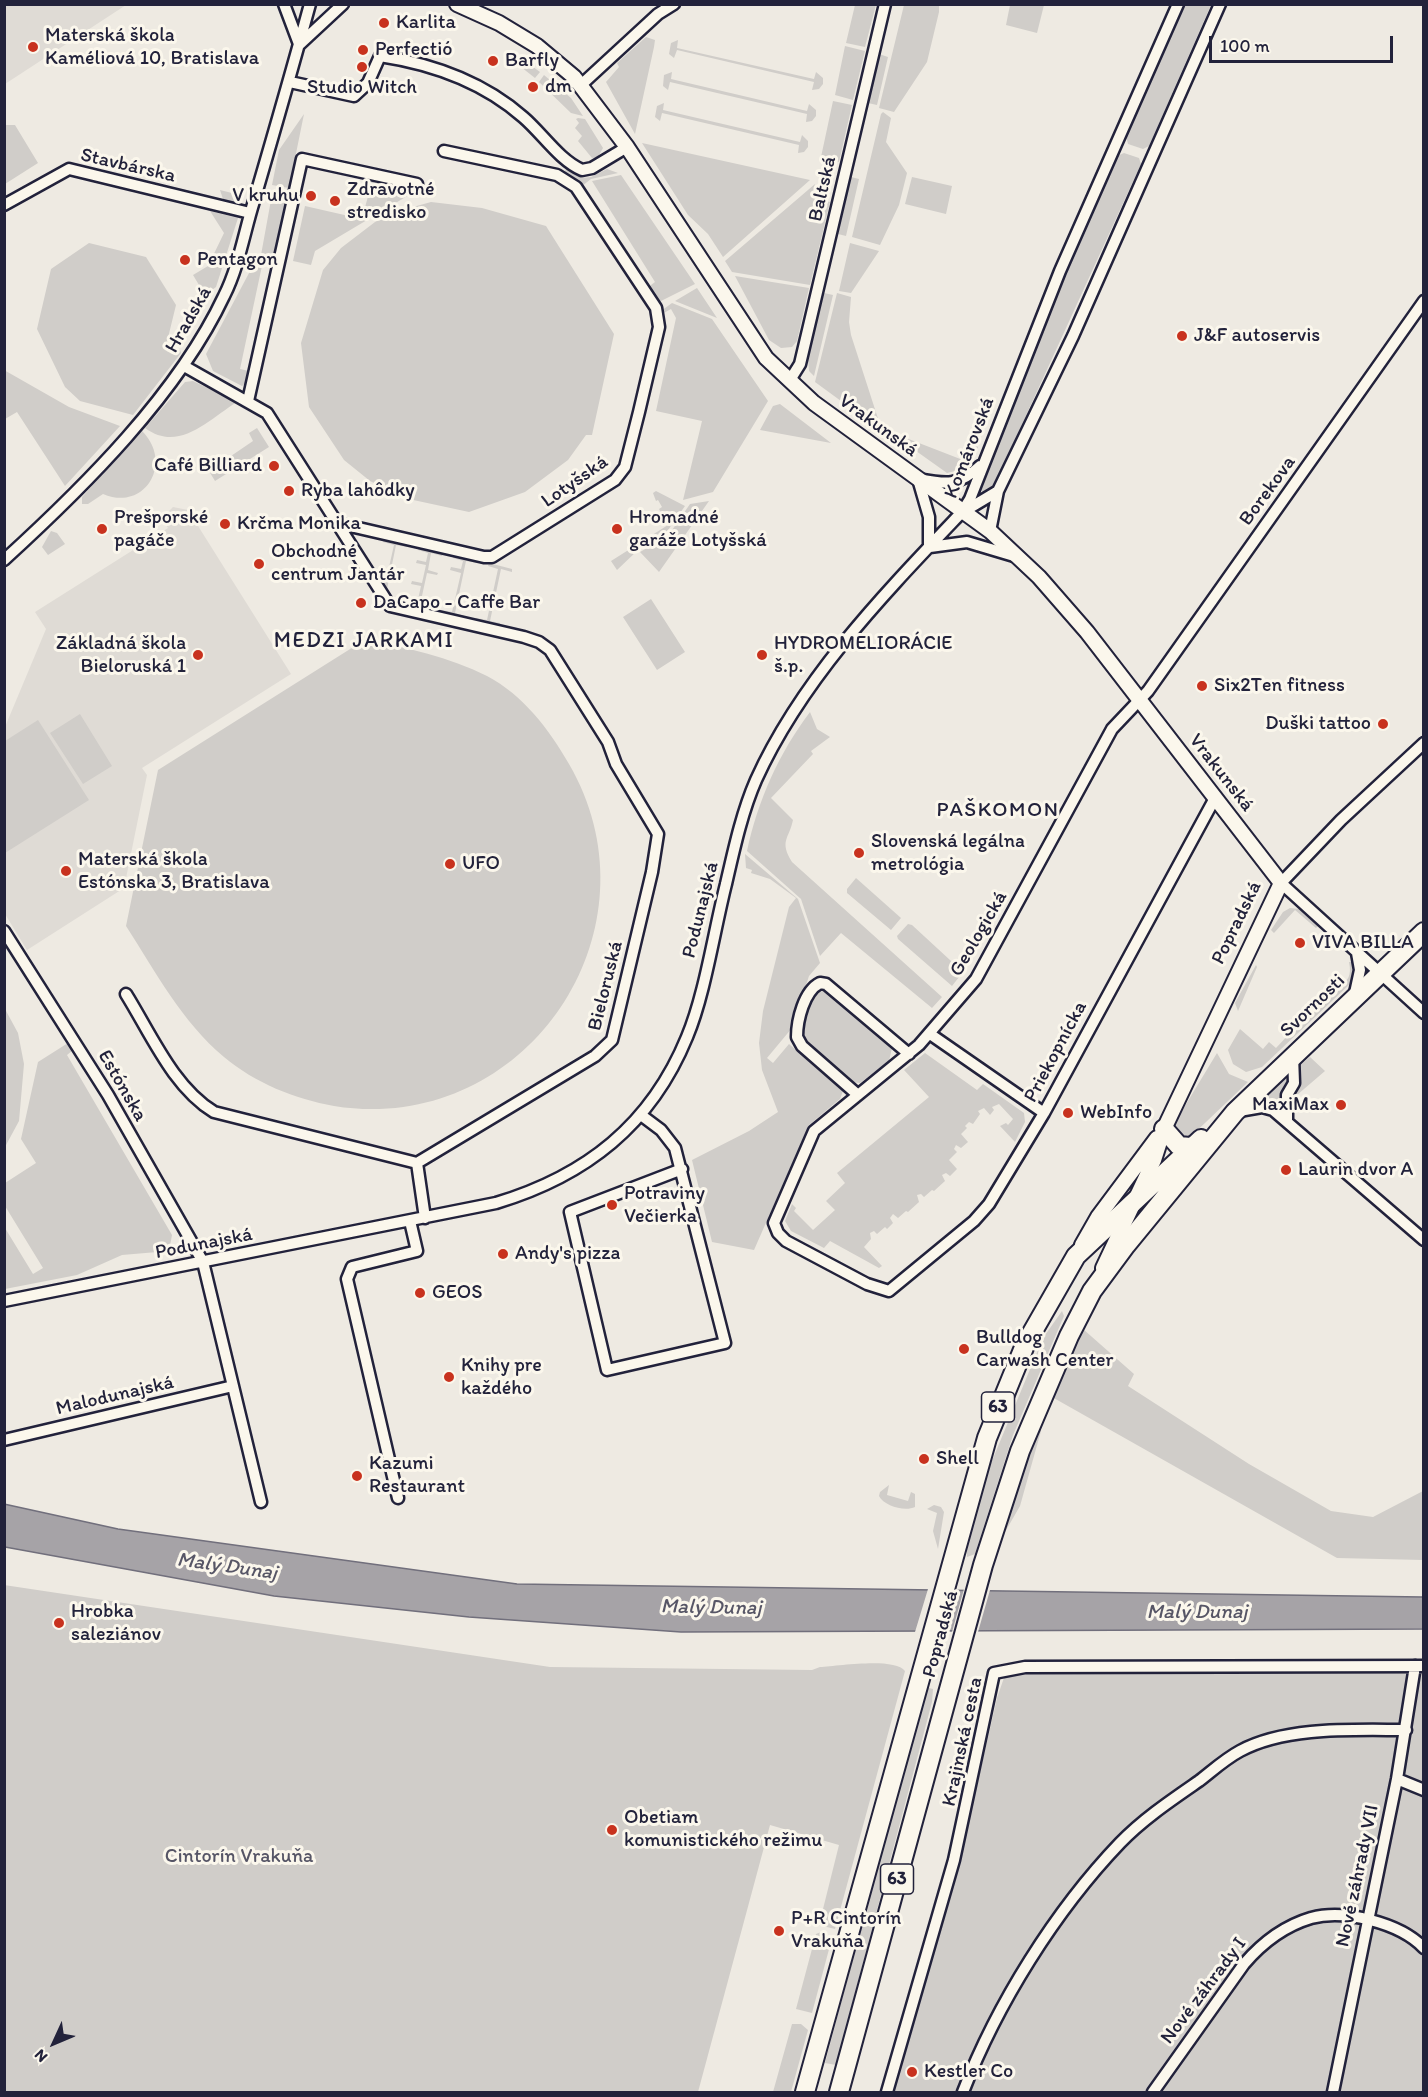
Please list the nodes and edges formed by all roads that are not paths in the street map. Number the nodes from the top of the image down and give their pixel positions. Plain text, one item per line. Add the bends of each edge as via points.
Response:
1 (284, 4) edge
2 (310, 4) edge
3 (343, 4) edge
4 (458, 4) edge
5 (674, 4) edge
6 (885, 4) edge
7 (1178, 4) edge
8 (1220, 4) edge
9 (659, 9) edge
10 (299, 44) junction
11 (290, 82) junction
12 (581, 85) junction
13 (627, 147) junction
14 (444, 151) dead end
15 (417, 184) dead end
16 (4, 206) edge
17 (250, 213) junction
18 (1424, 301) edge
19 (184, 366) junction
20 (789, 380) junction
21 (248, 401) junction
22 (981, 465) junction
23 (918, 479) junction
24 (998, 492) junction
25 (962, 512) junction
26 (337, 523) junction
27 (990, 531) junction
28 (929, 547) junction
29 (1018, 557) junction
30 (4, 560) edge
31 (1139, 700) junction
32 (1424, 743) edge
33 (1215, 798) junction
34 (1281, 883) junction
35 (4, 931) edge
36 (1424, 932) edge
37 (1356, 952) junction
38 (1379, 973) junction
39 (126, 994) dead end
40 (1353, 998) junction
41 (1424, 1013) edge
42 (930, 1034) junction
43 (909, 1054) junction
44 (1293, 1056) junction
45 (858, 1095) junction
46 (1235, 1112) junction
47 (1044, 1113) junction
48 (641, 1116) junction
49 (1287, 1121) junction
50 (1164, 1129) junction
51 (1190, 1148) junction
52 (417, 1163) junction
53 (682, 1169) junction
54 (1132, 1203) junction
55 (425, 1218) junction
56 (410, 1221) junction
57 (1424, 1240) edge
58 (1076, 1256) junction
59 (203, 1262) junction
60 (889, 1291) joint
61 (1092, 1291) junction
62 (4, 1301) edge
63 (233, 1386) junction
64 (4, 1440) edge
65 (398, 1498) dead end
66 (261, 1502) dead end
67 (1419, 1666) edge
68 (1406, 1730) junction
69 (1396, 1779) junction
70 (1424, 1790) edge
71 (1367, 1920) junction
72 (1424, 1948) edge
73 (805, 2092) edge
74 (839, 2092) edge
75 (887, 2092) edge
76 (963, 2092) edge
77 (1153, 2092) edge
78 (1333, 2092) edge

1 - 10 street
2 - 10 street, Hradská
3 - 10 street
4 - 12 street, Vrakunská via 537,46
5 - 9 street
6 - 20 street, Baltská via 800,364
7 - 22 street, Komárovská via 1060,271
8 - 24 street via 1073,336
9 - 12 street
10 - 11 street, Hradská
11 - 13 street via 354,96 368,83 380,56 461,76 507,104 576,167 587,169
11 - 17 street, Hradská
12 - 13 street, Vrakunská
13 - 20 street, Vrakunská via 766,358
14 - 26 street, Lotyšská via 556,175 576,187 656,308 658,327 625,467 608,485 492,557
15 - 21 street via 302,159
16 - 17 street, Stavbárska via 69,170
17 - 19 street, Hradská via 237,265 224,296
18 - 31 street, Borekova
19 - 21 street
19 - 30 street, Hradská via 87,478
20 - 23 street, Vrakunská via 814,403
21 - 26 street via 267,413
22 - 23 street via 966,479 956,482
22 - 25 street, Komárovská
23 - 25 street, Vrakunská
23 - 28 street via 929,517
24 - 25 street, Komárovská
24 - 27 street
25 - 27 street, Vrakunská
25 - 28 street, Podunajská
26 - 52 street, Bieloruská via 390,606 524,637 550,650 608,742 616,764 658,837 610,1044
27 - 29 street, Vrakunská
28 - 29 street via 968,542
28 - 48 street, Podunajská via 837,654 770,751 734,849 687,1036
29 - 31 street, Vrakunská via 1054,592
31 - 33 street, Vrakunská
31 - 42 street, Geologická via 1112,729 976,979
32 - 34 street, Popradská via 1341,820
33 - 34 street, Vrakunská
33 - 47 street, Priekopnícka
34 - 37 street
34 - 50 street, Popradská
35 - 59 street, Estónska via 108,1095
36 - 38 main road, Svornosti / 63
37 - 38 street
37 - 40 street via 1360,970
38 - 40 main road, Svornosti / 63
38 - 41 street
39 - 52 street via 184,1087 214,1112
40 - 44 main road, Svornosti / 63
42 - 43 street, Geologická
42 - 47 street
43 - 45 street, Geologická
43 - 45 street via 826,984 814,986 806,998 797,1037 802,1046
44 - 46 main road, Svornosti / 63
44 - 49 street via 1294,1083 1287,1095
45 - 60 street, Geologická via 814,1131 774,1223 786,1241 867,1284
46 - 49 street via 1262,1107
46 - 51 main road, Svornosti / 63
46 - 61 main road, Svornosti / 63 via 1158,1203
47 - 60 street, Priekopnícka via 989,1204
48 - 53 street via 661,1130 675,1148
48 - 55 street, Podunajská via 600,1154 548,1185 496,1203
49 - 57 street
50 - 51 main road via 1179,1146
50 - 54 street, Popradská via 1154,1160
50 - 58 street, Popradská via 1098,1217
51 - 54 main road, Svornosti / 63
52 - 55 street
53 - 53 street via 570,1212 607,1370 725,1343
54 - 58 main road, Popradská / 63
54 - 61 street, Popradská
55 - 56 street, Podunajská
56 - 59 street, Podunajská
56 - 65 street via 417,1251 352,1267 347,1279
58 - 73 main road, Popradská / 63 via 1038,1319 987,1438
59 - 62 street, Podunajská
59 - 63 street
61 - 74 main road, Popradská / 63 via 1035,1412 983,1565
63 - 64 street, Malodunajská
63 - 66 street
67 - 68 street, Nové záhrady VII
67 - 75 street, Krajinská cesta via 1025,1667 994,1673 954,1860
68 - 69 street, Nové záhrady VII
68 - 76 street via 1323,1730 1241,1751 1121,1842 1063,1911 979,2053
69 - 70 street
69 - 71 street, Nové záhrady VII
71 - 72 street, Nové záhrady I via 1390,1924
71 - 77 street, Nové záhrady I via 1313,1918 1259,1946 1214,2002
71 - 78 street, Nové záhrady VII

